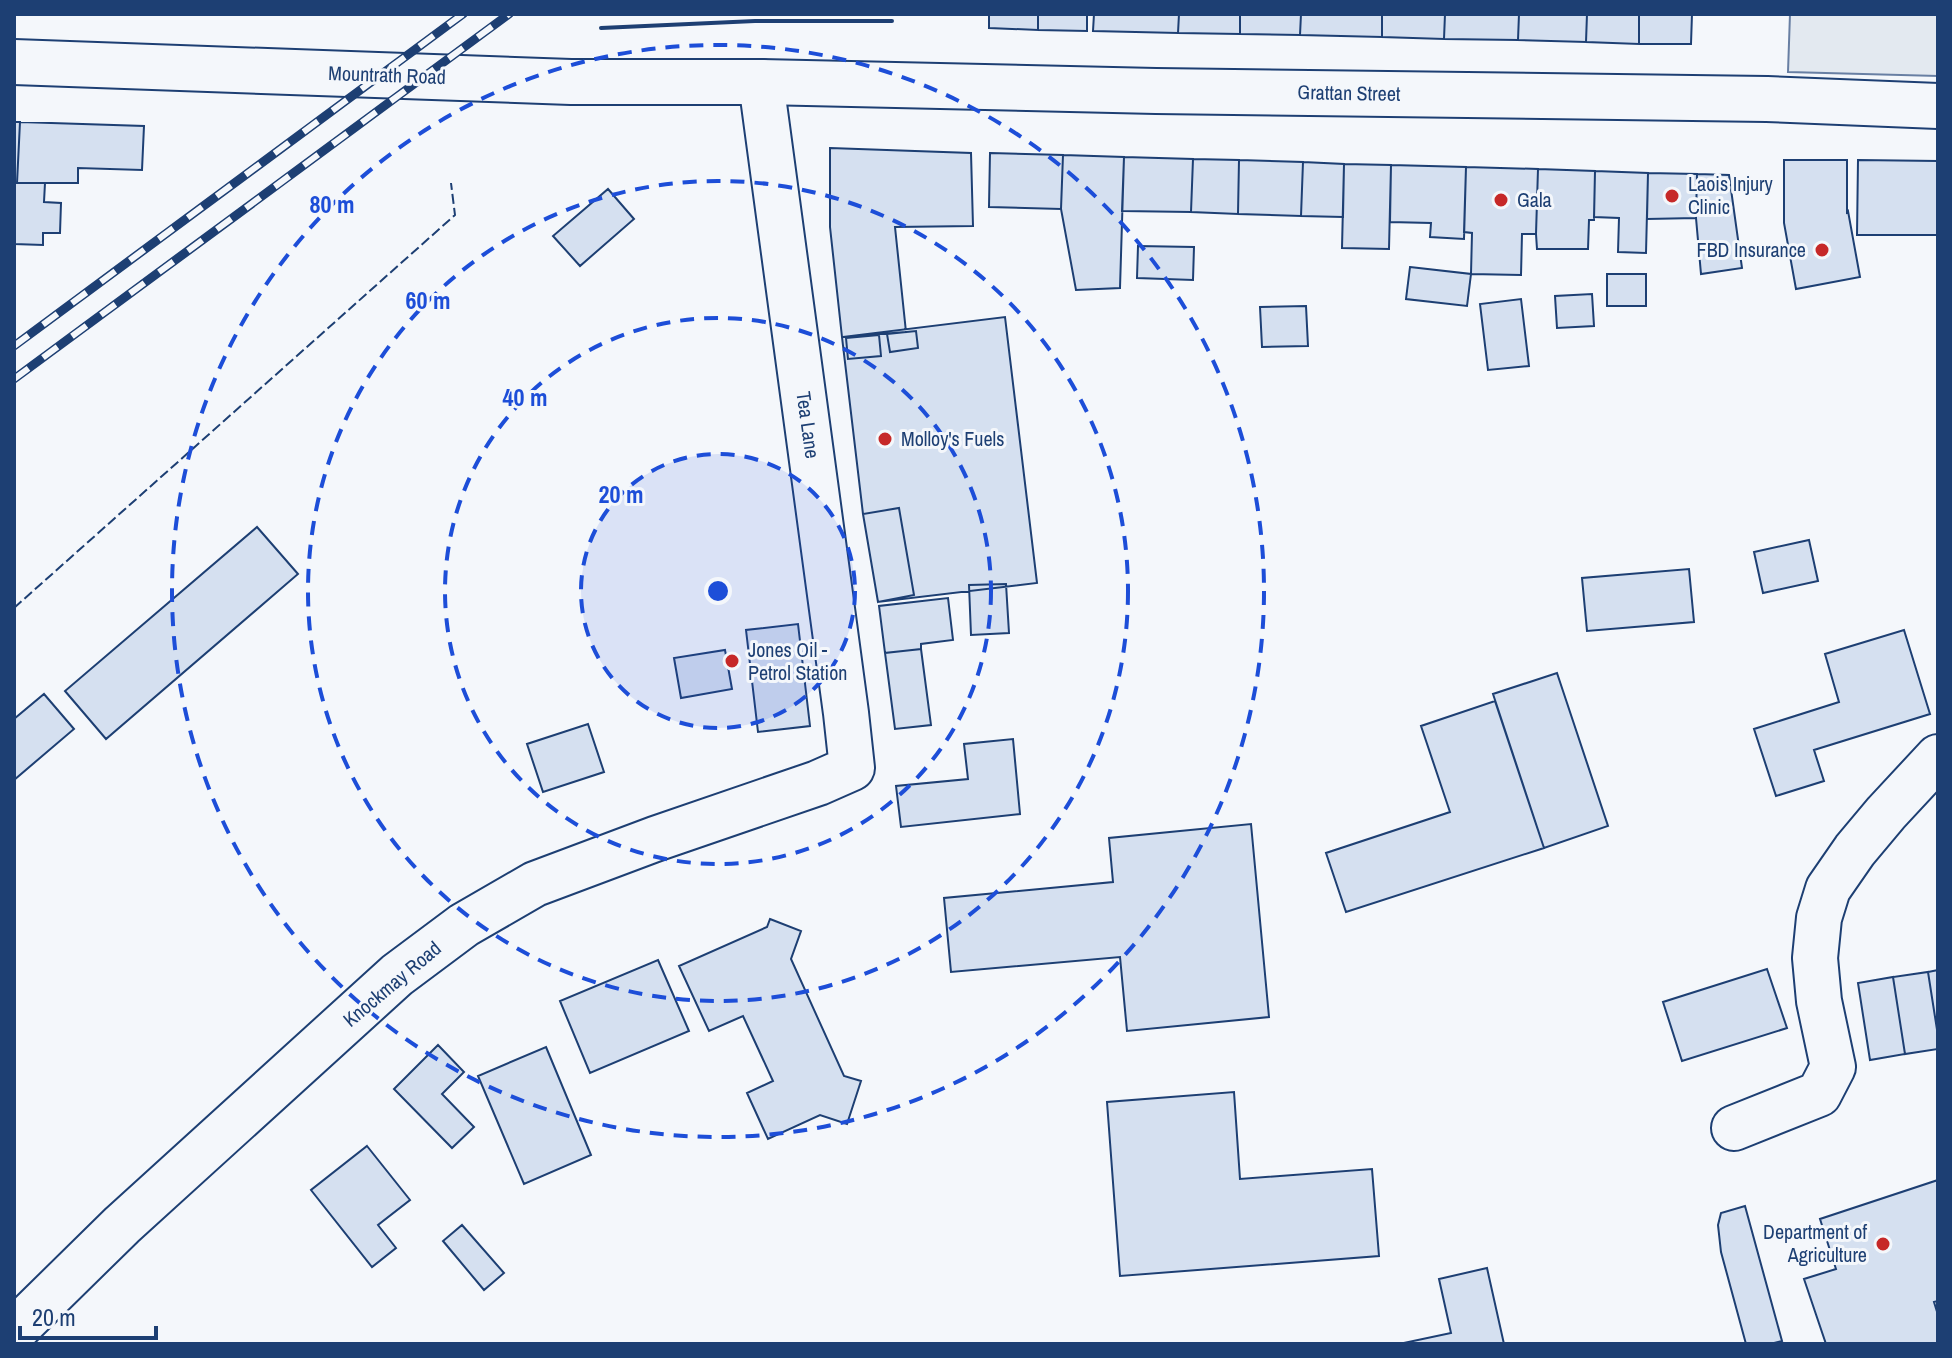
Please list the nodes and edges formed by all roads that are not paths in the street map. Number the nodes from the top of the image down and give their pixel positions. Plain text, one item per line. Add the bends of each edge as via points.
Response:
1 (14, 62) edge
2 (761, 82) junction
3 (1938, 106) edge
4 (1938, 757) edge
5 (852, 768) joint
6 (1734, 1128) dead end
7 (14, 1331) edge

1 - 2 street, Mountrath Road via 571,82
2 - 3 street, Grattan Street
2 - 5 street, Tea Lane
4 - 6 street via 1878,822 1828,889 1815,958 1833,1067 1819,1094
5 - 7 street, Knockmay Road via 535,884 464,925 397,975 122,1225

